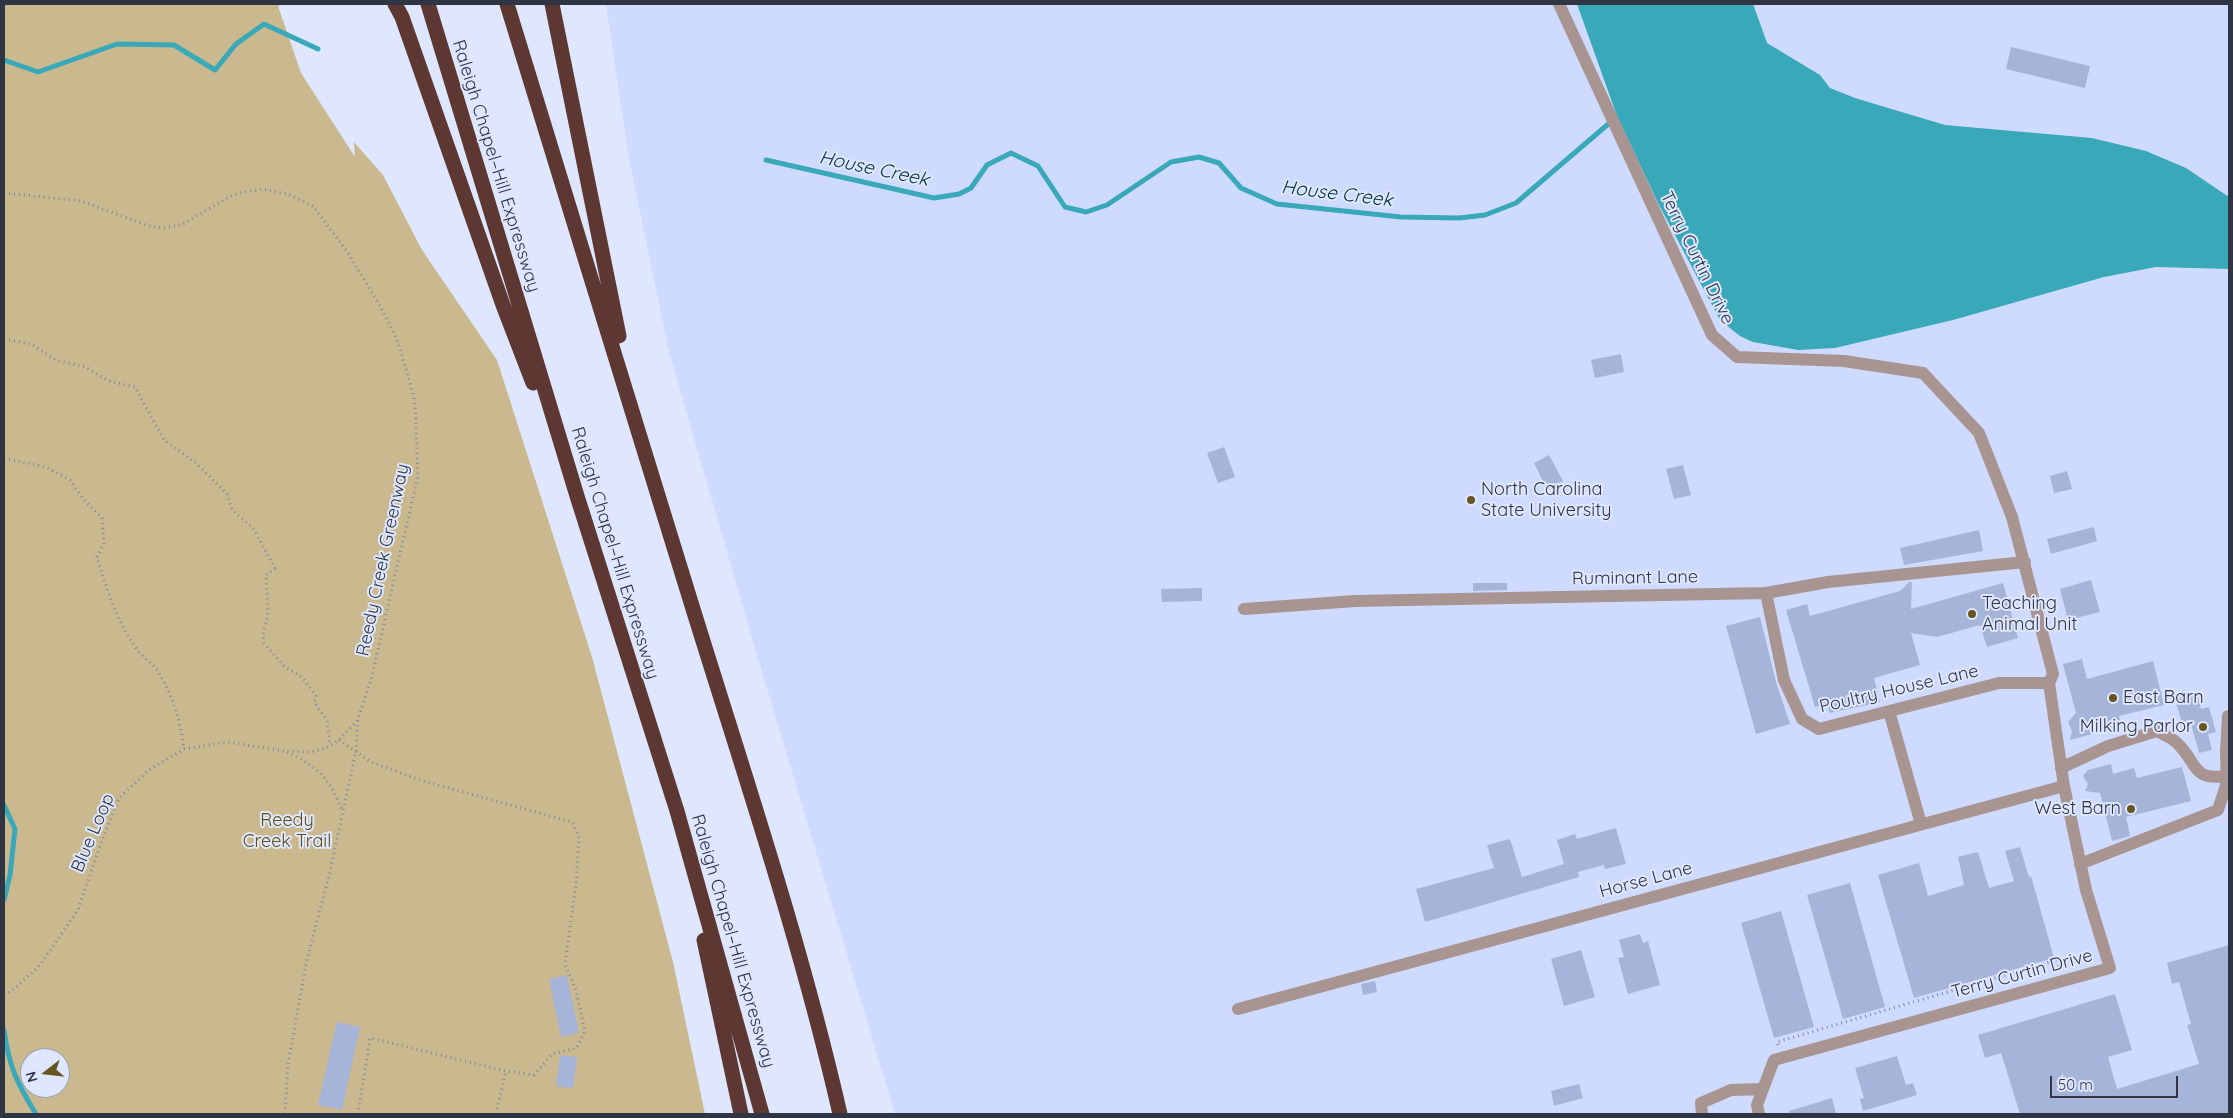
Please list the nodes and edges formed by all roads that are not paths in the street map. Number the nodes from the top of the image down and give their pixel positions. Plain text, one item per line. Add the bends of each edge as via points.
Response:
1 (395, 4) edge
2 (428, 4) edge
3 (508, 4) edge
4 (552, 4) edge
5 (1559, 4) edge
6 (633, 411) junction
7 (577, 496) junction
8 (2025, 562) junction
9 (1766, 592) junction
10 (1244, 609) dead end
11 (2049, 683) junction
12 (1889, 711) junction
13 (2228, 716) dead end
14 (2061, 768) junction
15 (2227, 776) junction
16 (2064, 786) junction
17 (677, 811) junction
18 (1921, 824) junction
19 (2080, 864) junction
20 (1238, 1009) dead end
21 (1763, 1089) junction
22 (741, 1114) edge
23 (762, 1114) edge
24 (841, 1114) edge
25 (1702, 1114) edge
26 (1759, 1114) edge

1 - 7 highway via 503,305
2 - 7 highway, Raleigh Chapel–Hill Expressway
3 - 6 highway
4 - 6 highway
5 - 8 street, Terry Curtin Drive via 1712,335 1737,357 1844,361 1924,373 1979,433 2012,517
6 - 24 highway via 746,777
7 - 17 highway, Raleigh Chapel–Hill Expressway
8 - 9 street, Ruminant Lane via 1828,582
8 - 11 street, Terry Curtin Drive via 2053,674
9 - 10 street, Ruminant Lane via 1355,600
9 - 12 street, Poultry House Lane via 1784,680 1802,719 1819,729
11 - 12 street, Poultry House Lane via 1999,683
11 - 14 street, Terry Curtin Drive
12 - 18 street
13 - 15 street
14 - 15 street via 2108,746 2157,731 2177,742 2200,774 2209,778
14 - 16 street, Terry Curtin Drive
15 - 19 street via 2218,810
16 - 18 street, Horse Lane
16 - 19 street, Terry Curtin Drive
17 - 22 highway
17 - 23 highway, Raleigh Chapel–Hill Expressway
18 - 20 street, Horse Lane
19 - 21 street, Terry Curtin Drive via 2110,968 1774,1060
21 - 25 street via 1731,1090 1701,1103
21 - 26 street via 1757,1105

